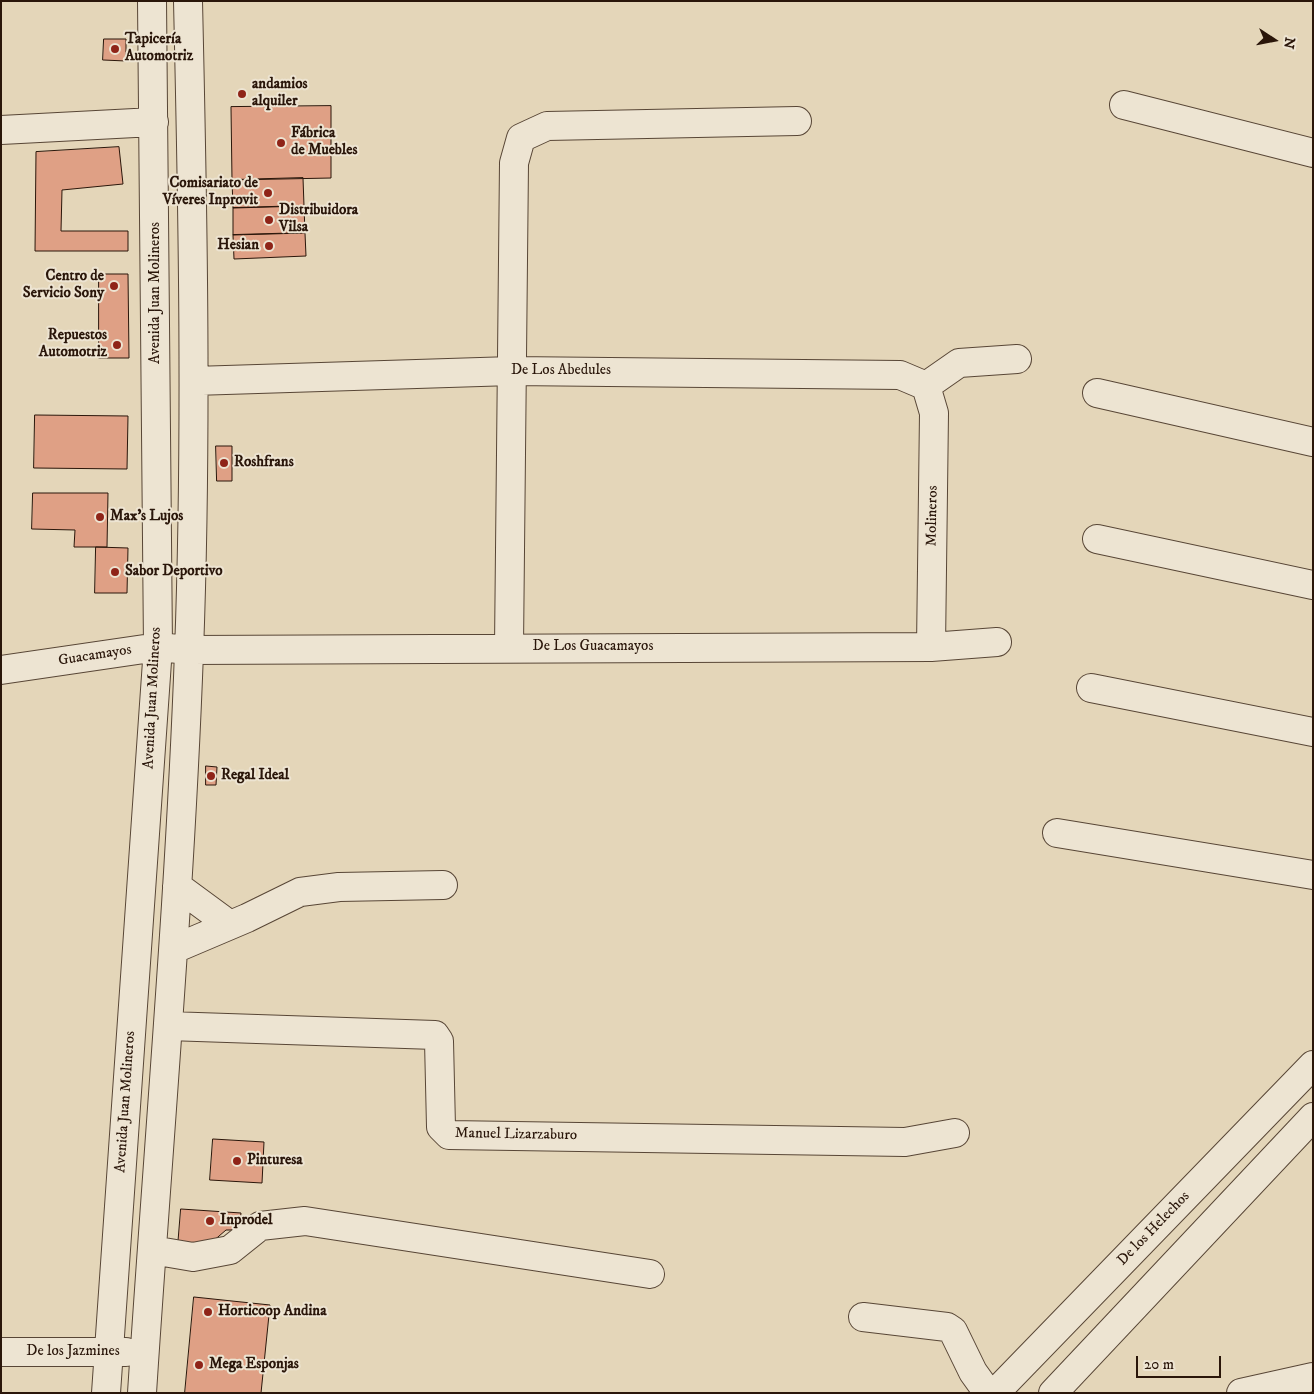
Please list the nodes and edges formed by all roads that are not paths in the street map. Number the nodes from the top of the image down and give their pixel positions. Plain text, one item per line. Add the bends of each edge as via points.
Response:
1 (152, 1) edge
2 (188, 1) edge
3 (1124, 105) dead end
4 (797, 121) dead end
5 (154, 122) junction
6 (1, 130) edge
7 (1313, 154) edge
8 (1017, 360) dead end
9 (512, 371) junction
10 (194, 381) junction
11 (926, 386) junction
12 (1097, 393) dead end
13 (1313, 442) edge
14 (1097, 539) dead end
15 (1313, 585) edge
16 (997, 642) dead end
17 (158, 647) junction
18 (509, 647) junction
19 (931, 647) junction
20 (189, 650) junction
21 (1, 670) edge
22 (1091, 688) dead end
23 (1313, 732) edge
24 (1057, 833) dead end
25 (1313, 875) edge
26 (443, 885) dead end
27 (177, 886) junction
28 (230, 924) junction
29 (174, 949) junction
30 (168, 1026) junction
31 (1313, 1065) edge
32 (1313, 1117) edge
33 (955, 1132) dead end
34 (152, 1250) junction
35 (650, 1274) dead end
36 (863, 1317) dead end
37 (145, 1351) junction
38 (1, 1352) edge
39 (109, 1353) junction
40 (1313, 1377) edge
41 (106, 1393) edge
42 (142, 1393) edge
43 (988, 1393) edge
44 (995, 1393) edge
45 (1053, 1393) edge
46 (1241, 1393) edge

1 - 5 street, Avenida Juan Molineros
2 - 10 street
3 - 7 street
4 - 9 street via 548,126 521,138 514,163
5 - 6 street
5 - 17 street, Avenida Juan Molineros
8 - 11 street via 959,363
9 - 10 street, De Los Abedules
9 - 11 street, De Los Abedules via 900,375
9 - 18 street
10 - 20 street
11 - 19 street, Molineros via 934,413
12 - 13 street
14 - 15 street
16 - 19 street, De Los Guacamayos
17 - 20 street, Guacamayos
17 - 21 street, Guacamayos
17 - 39 street, Avenida Juan Molineros
18 - 19 street, De Los Guacamayos
18 - 20 street, De Los Guacamayos
20 - 27 street
22 - 23 street
24 - 25 street
26 - 28 street via 339,887 300,892
27 - 28 street
27 - 29 street
28 - 29 street
29 - 30 street
30 - 33 street, Manuel Lizarzaburo via 435,1035 439,1041 441,1127 449,1135 905,1142
30 - 34 street
31 - 44 street, De los Helechos
32 - 45 street
34 - 35 street via 194,1257 221,1252 230,1250 260,1226 305,1221
34 - 37 street
36 - 43 street via 947,1327 953,1331 973,1372
37 - 39 street, De los Jazmines
37 - 42 street
38 - 39 street, De los Jazmines
39 - 41 street, Avenida Juan Molineros
40 - 46 street

